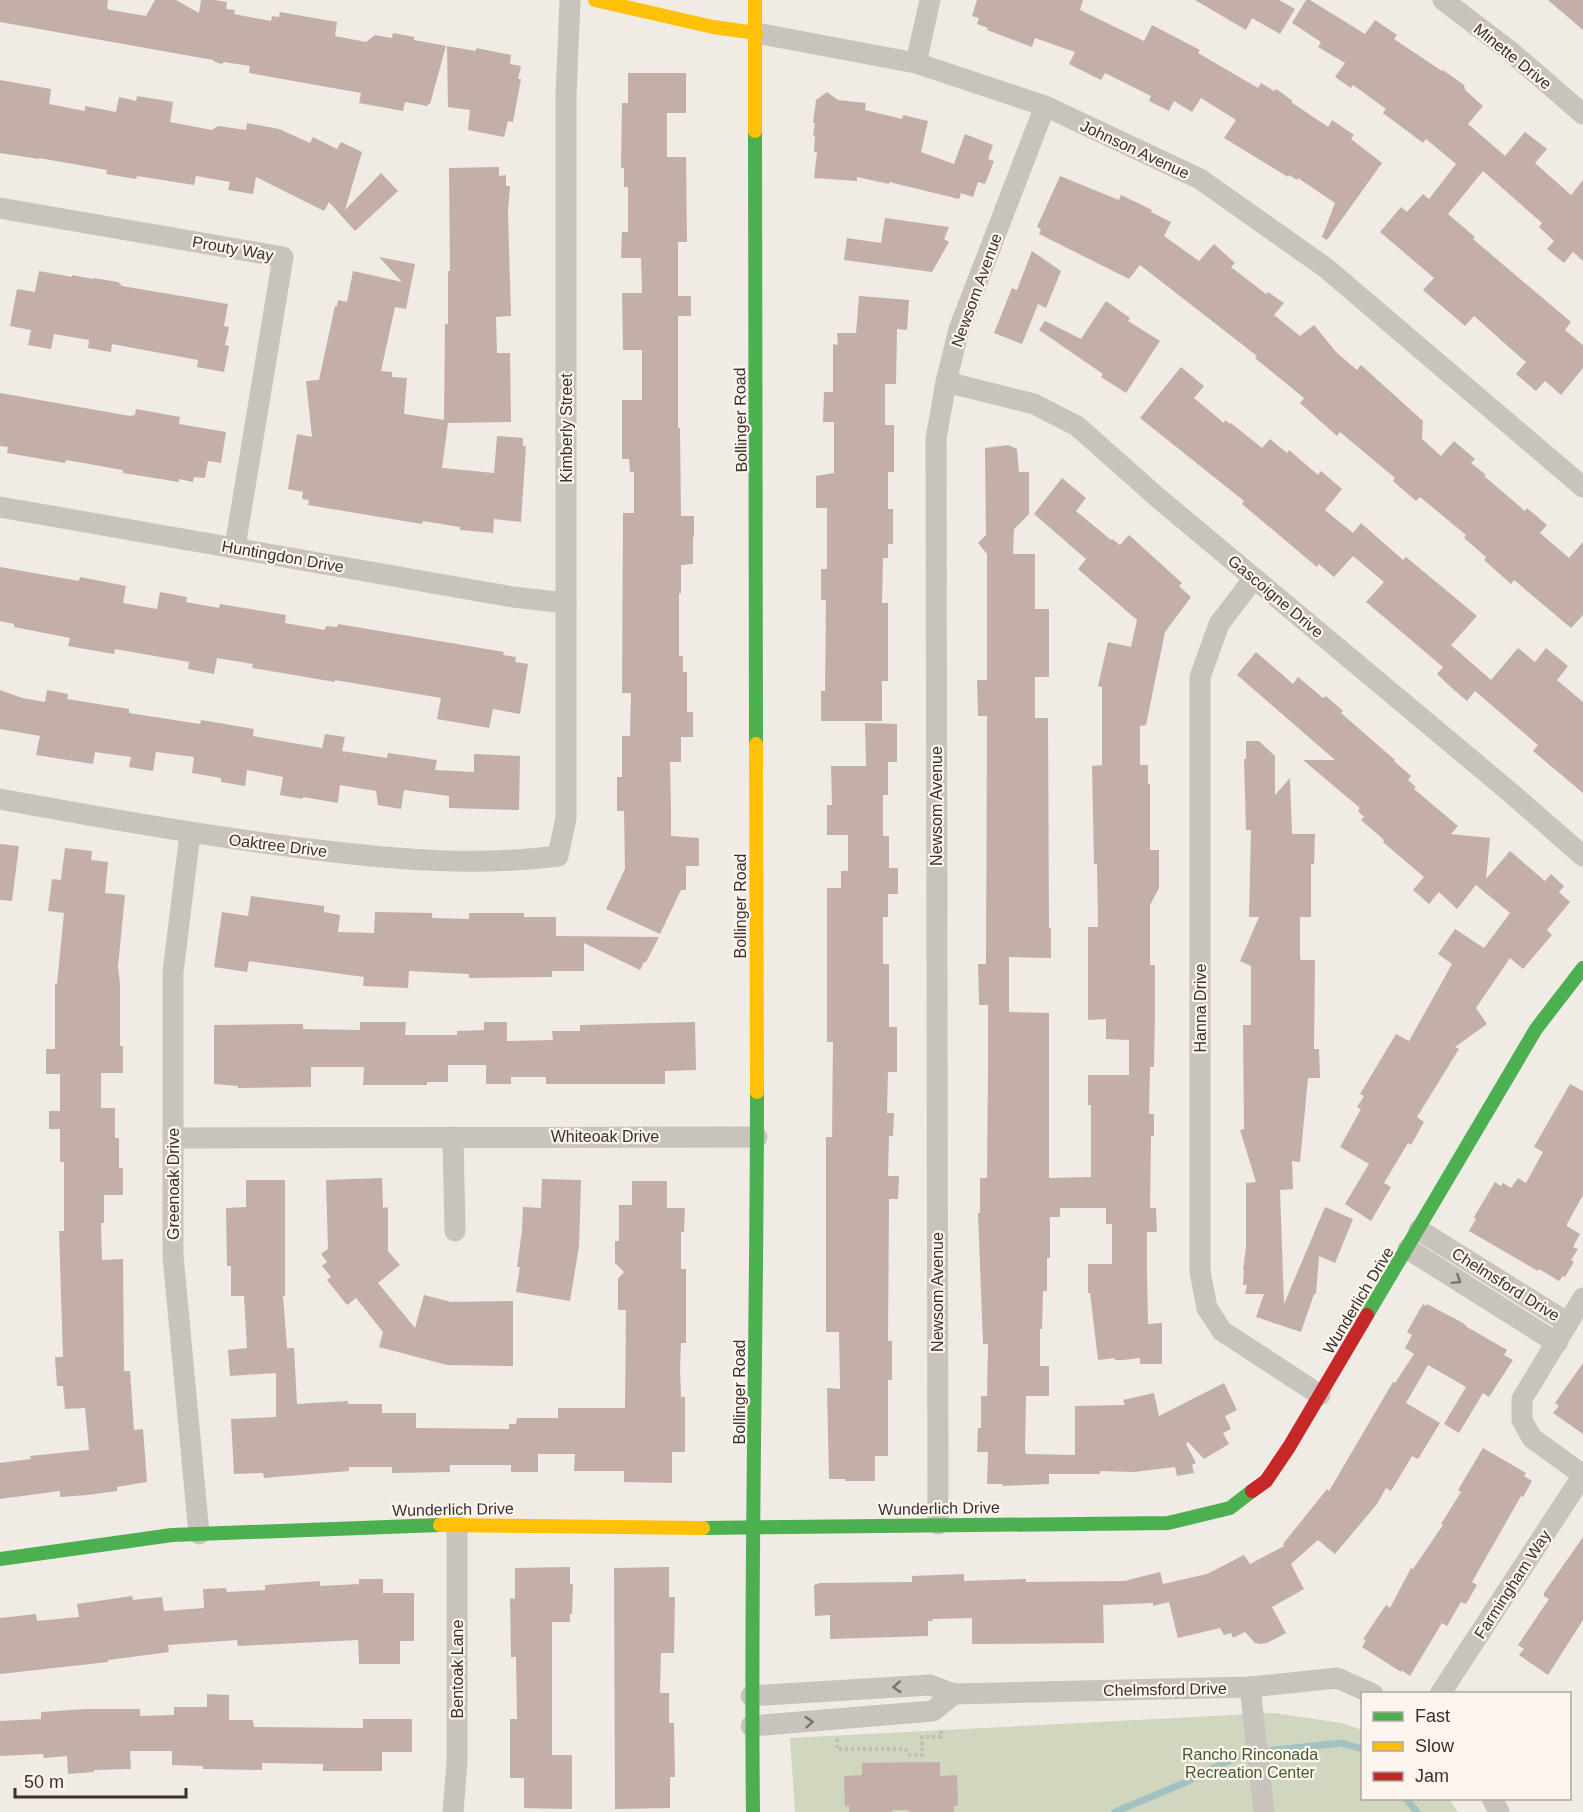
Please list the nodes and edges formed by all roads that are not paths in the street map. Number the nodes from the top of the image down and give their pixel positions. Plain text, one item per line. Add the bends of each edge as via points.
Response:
1 (570, 0) edge
2 (595, 0) edge
3 (755, 0) edge
4 (930, 0) edge
5 (1443, 0) edge
6 (756, 33) junction
7 (916, 63) junction
8 (1045, 106) junction
9 (1583, 114) edge
10 (0, 208) edge
11 (946, 382) junction
12 (1583, 487) edge
13 (0, 507) edge
14 (235, 547) junction
15 (1254, 578) junction
16 (566, 603) junction
17 (0, 799) edge
18 (190, 834) junction
19 (558, 856) joint
20 (1583, 856) edge
21 (1583, 968) edge
22 (453, 1137) junction
23 (757, 1137) junction
24 (174, 1138) junction
25 (1419, 1230) junction
26 (455, 1232) dead end
27 (1408, 1249) junction
28 (1583, 1298) edge
29 (1568, 1323) junction
30 (1557, 1343) junction
31 (1320, 1395) junction
32 (1583, 1475) edge
33 (938, 1524) junction
34 (457, 1525) junction
35 (754, 1527) junction
36 (199, 1534) junction
37 (0, 1559) edge
38 (1250, 1687) junction
39 (1368, 1692) edge
40 (1441, 1692) edge
41 (954, 1694) junction
42 (751, 1696) junction
43 (751, 1726) junction
44 (1264, 1803) edge
45 (453, 1812) edge
46 (753, 1812) edge

1 - 16 street, Kimberly Street via 566,96
2 - 6 street, Johnson Avenue
3 - 6 street, Bollinger Road
4 - 7 street
5 - 9 street, Minette Drive
6 - 7 street, Johnson Avenue
6 - 23 street, Bollinger Road
7 - 8 street, Johnson Avenue
8 - 11 street, Newsom Avenue via 959,329
8 - 12 street, Johnson Avenue via 1200,179 1326,268
10 - 14 street, Prouty Way via 283,257
11 - 15 street, Gascoigne Drive via 1034,404 1077,426
11 - 33 street, Newsom Avenue via 936,440
13 - 14 street, Huntingdon Drive
14 - 16 street, Huntingdon Drive
15 - 20 street, Gascoigne Drive
15 - 31 street, Hanna Drive via 1219,624 1200,676 1200,1272 1207,1308 1222,1331
16 - 19 street, Kimberly Street via 566,818
17 - 18 street, Oaktree Drive
18 - 19 street, Oaktree Drive via 386,859 519,861
18 - 24 street, Greenoak Drive via 173,972
21 - 25 street, Wunderlich Drive via 1536,1029
22 - 23 street, Whiteoak Drive
22 - 24 street, Whiteoak Drive
22 - 26 street
23 - 35 street, Bollinger Road
24 - 36 street, Greenoak Drive via 173,1256
25 - 27 street, Wunderlich Drive
25 - 29 street, Chelmsford Drive
27 -> 30 street, Chelmsford Drive
27 - 31 street, Wunderlich Drive
28 - 29 street, Chelmsford Drive
29 - 30 street
30 - 32 street via 1522,1399 1522,1420 1532,1438
31 - 33 street, Wunderlich Drive via 1266,1481 1230,1508 1168,1523
32 - 40 street, Farmingham Way
33 - 35 street, Wunderlich Drive
34 - 35 street, Wunderlich Drive
34 - 36 street, Wunderlich Drive
34 - 45 street, Bentoak Lane via 457,1762
35 - 42 street, Bollinger Road
36 - 37 street, Wunderlich Drive
38 - 39 street, Chelmsford Drive via 1337,1678
38 - 41 street, Chelmsford Drive
38 - 44 street
41 -> 42 street, Chelmsford Drive via 930,1685
43 -> 41 street via 933,1711
42 - 43 street, Bollinger Road
43 - 46 street, Bollinger Road

